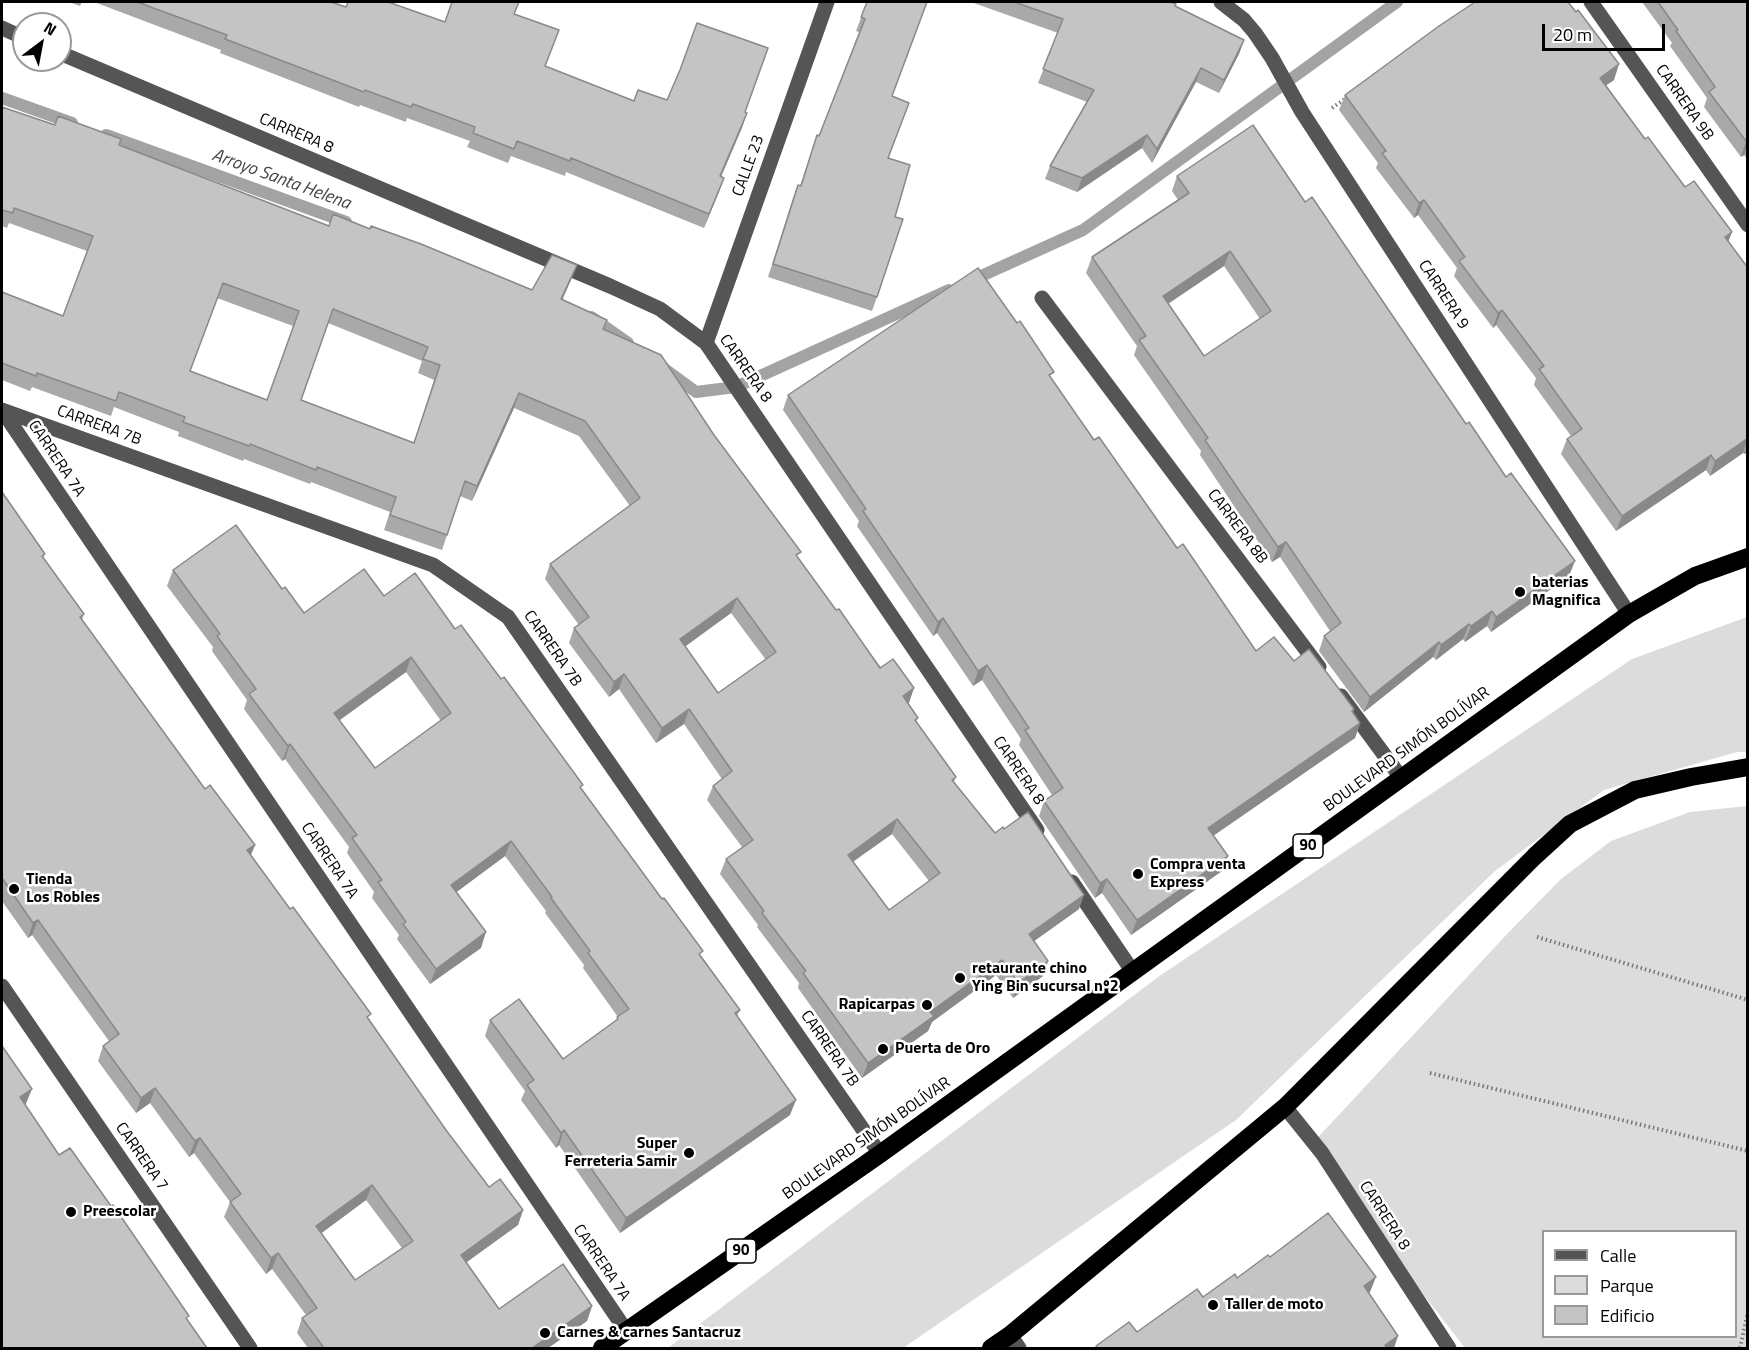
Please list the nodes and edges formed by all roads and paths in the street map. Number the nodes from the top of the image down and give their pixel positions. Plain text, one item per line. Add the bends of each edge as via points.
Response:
1 (827, 2) edge
2 (1221, 2) edge
3 (1591, 2) edge
4 (72, 58) edge
5 (1349, 96) edge
6 (1306, 118) junction
7 (1748, 225) edge
8 (1042, 298) dead end
9 (706, 343) junction
10 (2, 410) edge
11 (1748, 557) edge
12 (1629, 614) junction
13 (1748, 767) edge
14 (1402, 779) junction
15 (1043, 840) edge
16 (1064, 870) edge
17 (1537, 937) dead end
18 (1133, 972) junction
19 (2, 986) edge
20 (1748, 1000) edge
21 (1430, 1073) dead end
22 (1285, 1107) junction
23 (1748, 1151) edge
24 (880, 1154) junction
25 (1748, 1312) edge
26 (627, 1332) junction
27 (1014, 1342) edge
28 (250, 1348) edge
29 (602, 1348) edge
30 (991, 1348) edge
31 (1449, 1348) edge
32 (1740, 1348) edge

1 - 9 street, CALLE 23
2 - 6 street, CARRERA 9 via 1244,20 1272,58
3 - 7 street, CARRERA 9B
4 - 9 street, CARRERA 8 via 610,286 660,309
5 - 6 path
6 - 12 street, CARRERA 9
8 - 14 street, CARRERA 8B
9 - 15 street, CARRERA 8
10 - 24 street, CARRERA 7B via 433,565 508,617
10 - 26 street, CARRERA 7A
11 - 12 highway, BOULEVARD SIMÓN BOLÍVAR / 90 via 1695,576
12 - 14 highway, BOULEVARD SIMÓN BOLÍVAR / 90
13 - 22 highway via 1635,790 1570,824
14 - 18 highway, BOULEVARD SIMÓN BOLÍVAR / 90
16 - 18 street
17 - 20 path
18 - 24 highway, BOULEVARD SIMÓN BOLÍVAR / 90
19 - 28 street, CARRERA 7
21 - 23 path
22 - 27 highway
22 - 31 street, CARRERA 8 via 1322,1153
24 - 26 highway, BOULEVARD SIMÓN BOLÍVAR / 90
25 - 32 path
26 - 29 highway, BOULEVARD SIMÓN BOLÍVAR / 90
27 - 30 highway

